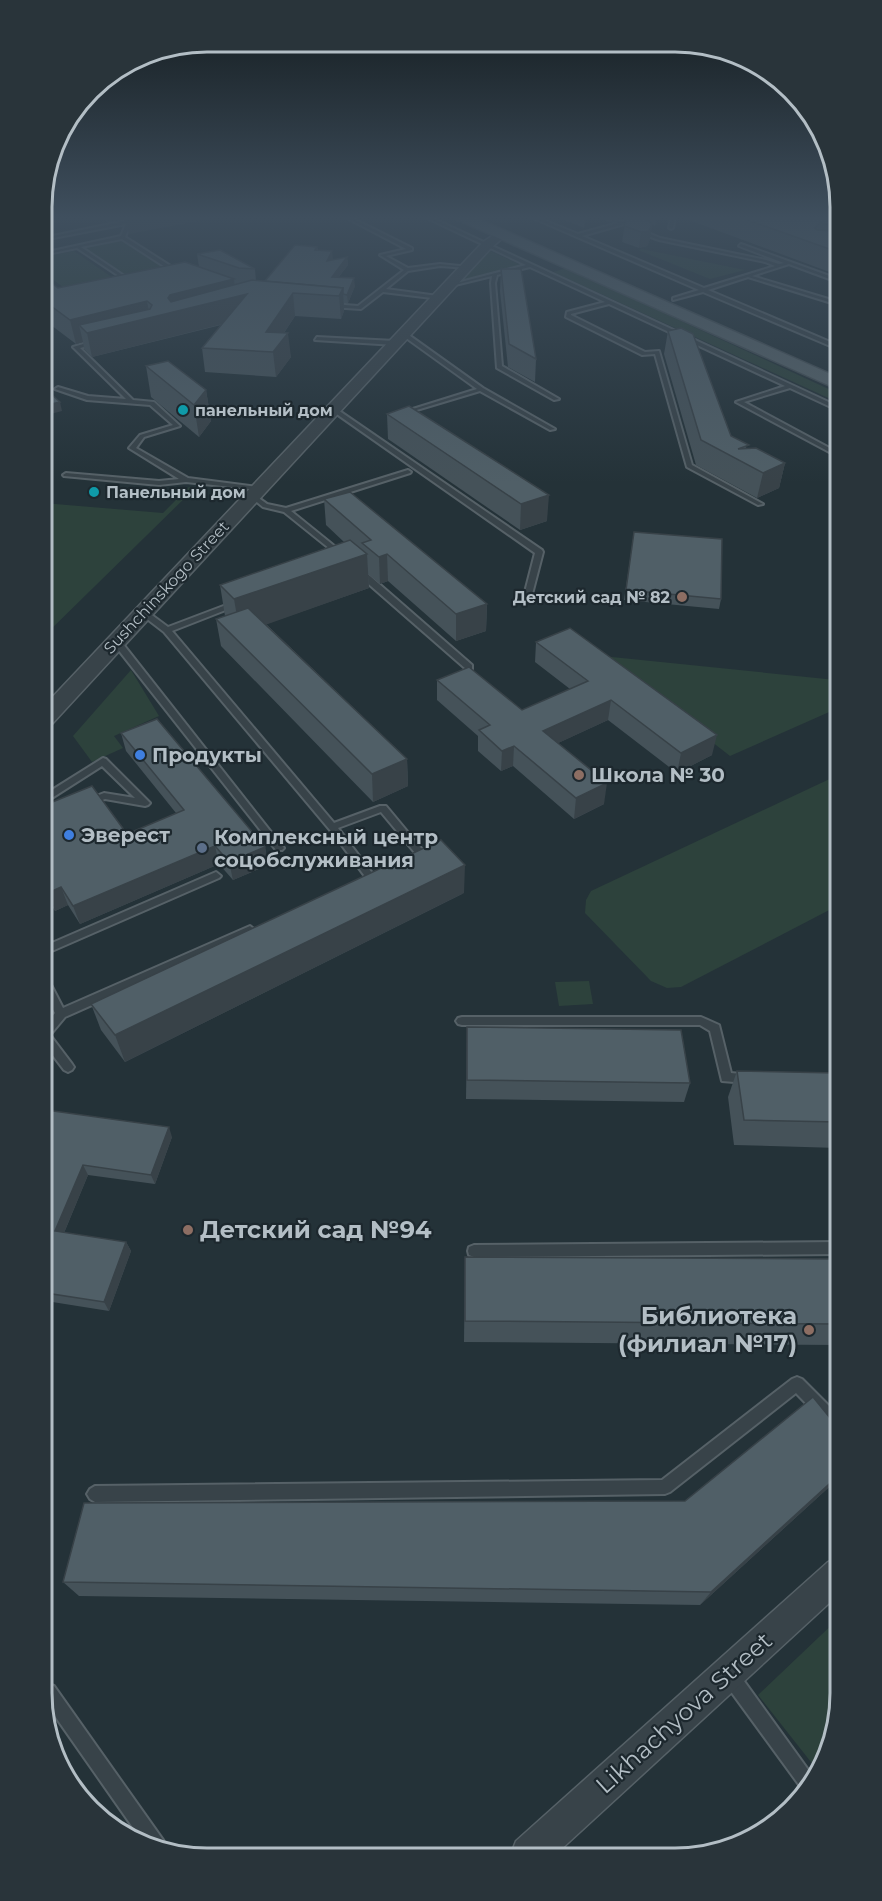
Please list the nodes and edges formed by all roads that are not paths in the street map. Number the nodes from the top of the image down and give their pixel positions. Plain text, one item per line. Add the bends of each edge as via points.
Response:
1 (326, 306) edge
2 (362, 306) edge
3 (431, 306) edge
4 (495, 306) edge
5 (596, 306) edge
6 (618, 306) edge
7 (668, 306) edge
8 (690, 306) edge
9 (742, 306) edge
10 (109, 339) edge
11 (317, 339) dead end
12 (400, 339) junction
13 (699, 343) junction
14 (830, 344) edge
15 (686, 346) edge
16 (666, 350) dead end
17 (657, 352) junction
18 (830, 368) edge
19 (830, 381) edge
20 (791, 386) junction
21 (58, 389) dead end
22 (481, 389) junction
23 (556, 399) dead end
24 (130, 401) junction
25 (830, 405) edge
26 (333, 409) junction
27 (391, 418) edge
28 (552, 429) dead end
29 (830, 450) edge
30 (408, 472) dead end
31 (66, 475) dead end
32 (186, 480) junction
33 (254, 492) junction
34 (760, 504) dead end
35 (286, 510) junction
36 (343, 557) edge
37 (351, 564) edge
38 (528, 596) dead end
39 (245, 602) edge
40 (142, 612) junction
41 (167, 630) junction
42 (116, 641) junction
43 (469, 667) edge
44 (53, 709) edge
45 (53, 794) edge
46 (84, 804) edge
47 (332, 826) junction
48 (279, 848) dead end
49 (401, 864) edge
50 (216, 876) dead end
51 (370, 877) edge
52 (263, 924) edge
53 (53, 947) edge
54 (53, 999) edge
55 (61, 1014) junction
56 (462, 1021) dead end
57 (53, 1024) edge
58 (53, 1045) edge
59 (68, 1067) dead end
60 (758, 1078) edge
61 (829, 1248) edge
62 (474, 1251) dead end
63 (829, 1417) edge
64 (95, 1494) dead end
65 (829, 1582) edge
66 (729, 1673) junction
67 (53, 1700) edge
68 (803, 1778) edge
69 (151, 1837) edge
70 (536, 1848) edge

1 - 2 lane
3 - 12 street, Sushchinskogo Street
4 - 23 lane via 499,367
5 - 17 lane via 568,316 644,354
6 - 13 lane
7 - 19 main road
8 - 18 main road
9 - 14 lane
10 - 24 lane via 76,347
11 - 12 lane
12 - 22 lane
12 - 26 street, Sushchinskogo Street
13 - 15 lane
13 - 20 lane
16 - 17 lane
17 - 34 lane via 689,466
20 - 25 lane
20 - 29 lane via 739,402
21 - 24 lane via 87,398
22 - 27 lane
22 - 28 lane
24 - 32 lane via 152,404 177,426 142,435 132,448
26 - 33 street, Sushchinskogo Street
26 - 38 lane via 539,552
30 - 35 lane
31 - 32 lane via 159,483
32 - 33 lane
33 - 35 lane via 265,506
33 - 40 street, Sushchinskogo Street
35 - 36 lane
37 - 43 lane
39 - 41 lane
40 - 41 lane
40 - 42 street, Sushchinskogo Street
41 - 47 lane
42 - 44 street, Sushchinskogo Street
42 - 48 lane
45 - 46 lane via 103,760 145,803 104,796
47 - 49 lane via 383,808 422,855
47 - 51 lane
50 - 53 lane
52 - 55 lane
54 - 55 lane
55 - 57 lane
56 - 60 lane via 701,1021 715,1029 726,1078
58 - 59 lane
61 - 62 lane
63 - 64 lane via 797,1384 665,1486
65 - 66 street, Likhachyova Street
66 - 68 lane
66 - 70 street, Likhachyova Street
67 - 69 lane

